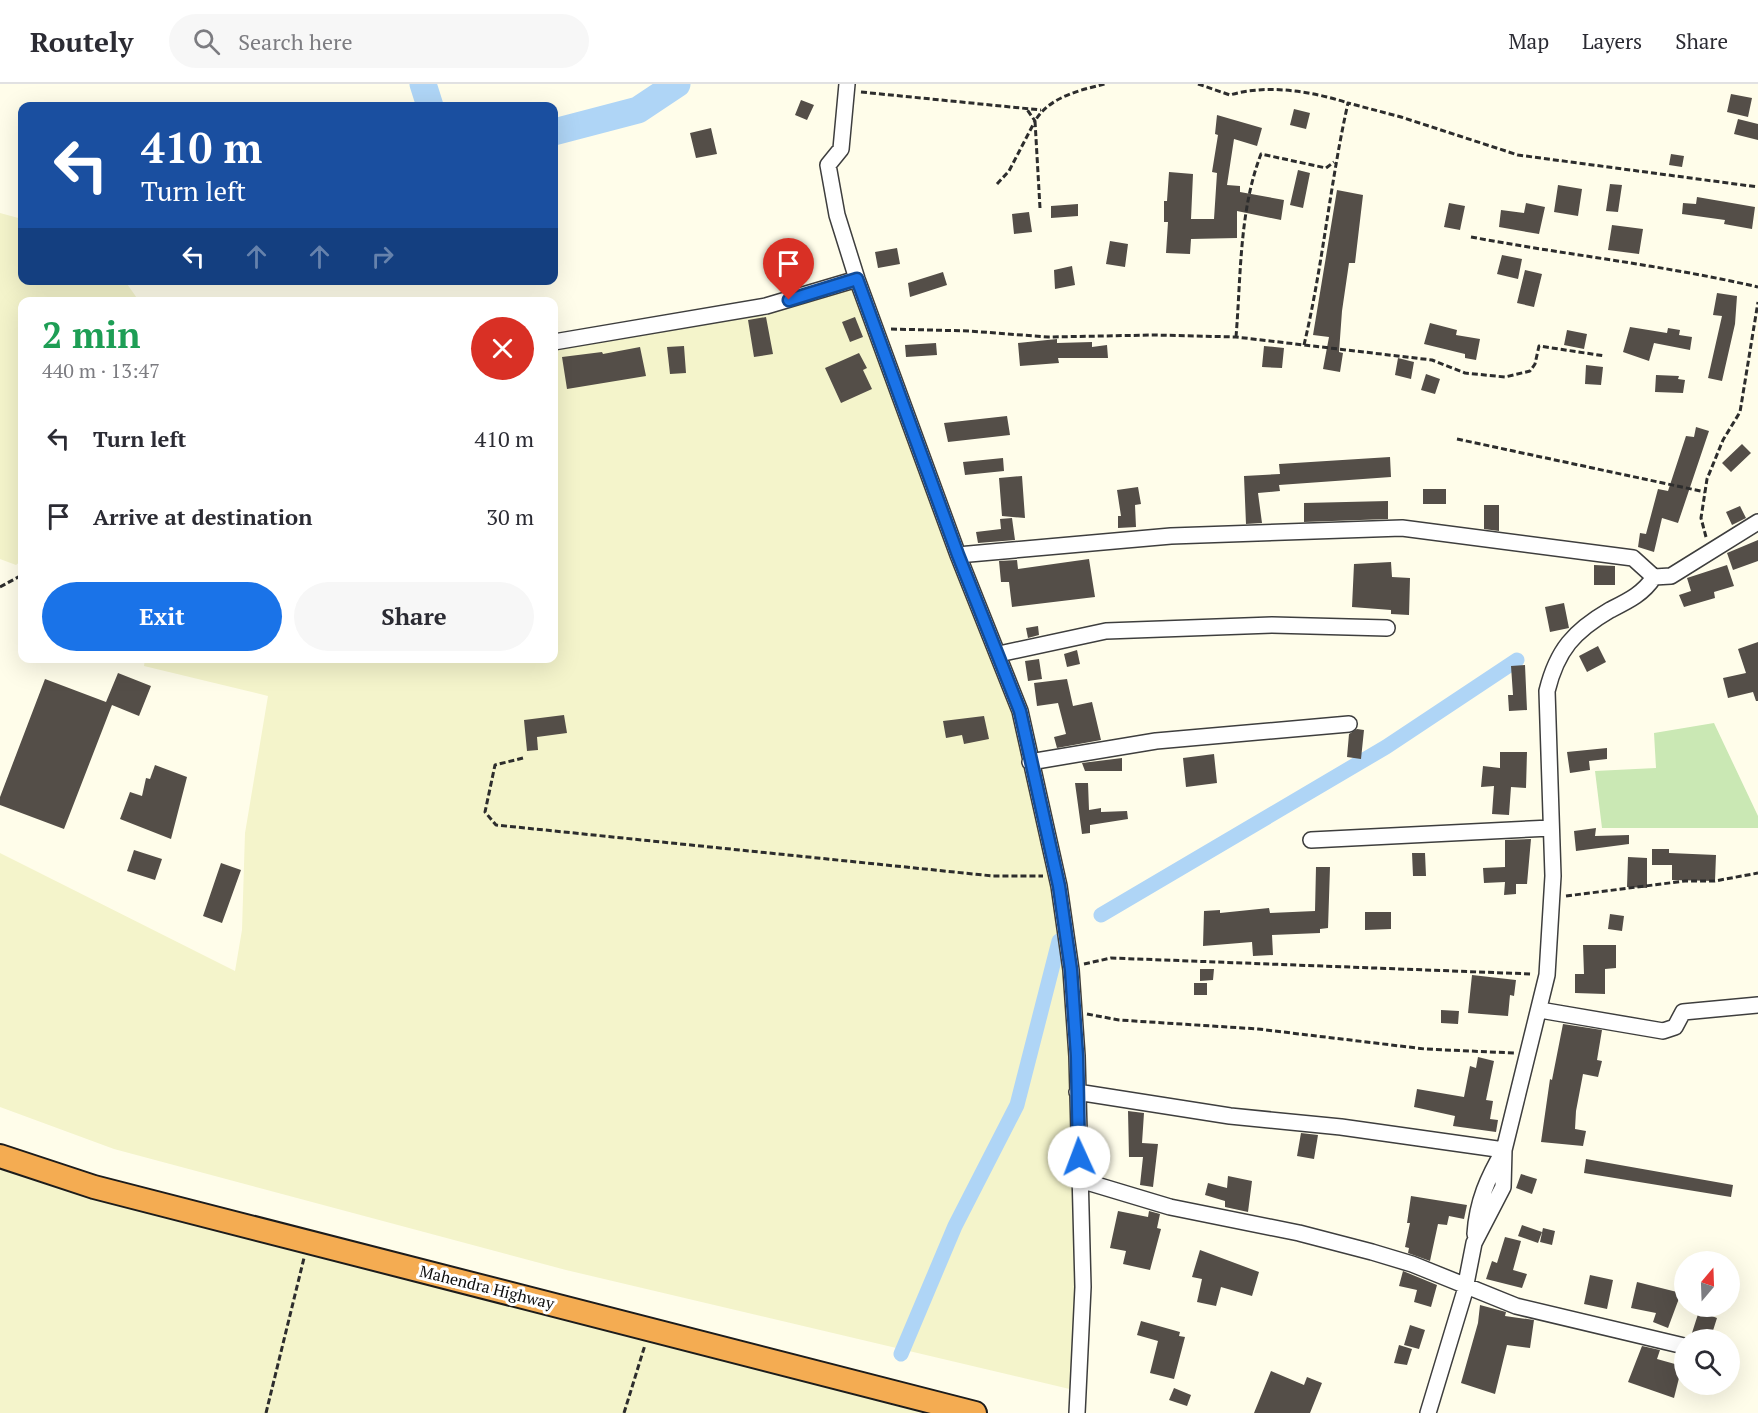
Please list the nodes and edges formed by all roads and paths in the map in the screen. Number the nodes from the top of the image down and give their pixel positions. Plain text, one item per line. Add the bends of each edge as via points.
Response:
1 (1105, 84) edge
2 (1198, 84) edge
3 (847, 87) edge
4 (1348, 103) junction
5 (1026, 108) junction
6 (1041, 110) junction
7 (1035, 121) junction
8 (1334, 162) junction
9 (997, 184) dead end
10 (1758, 187) edge
11 (1041, 208) dead end
12 (1472, 237) dead end
13 (857, 279) junction
14 (1758, 287) edge
15 (1758, 302) edge
16 (1757, 322) edge
17 (877, 329) junction
18 (1236, 337) junction
19 (558, 341) edge
20 (1304, 345) junction
21 (1605, 356) dead end
22 (1456, 439) dead end
23 (1705, 492) junction
24 (1758, 522) edge
25 (1710, 551) junction
26 (958, 555) junction
27 (18, 577) edge
28 (1654, 577) junction
29 (0, 586) edge
30 (1387, 627) dead end
31 (999, 654) junction
32 (1349, 724) dead end
33 (523, 758) dead end
34 (1030, 762) junction
35 (1551, 828) junction
36 (1311, 840) dead end
37 (1758, 873) edge
38 (1057, 876) junction
39 (1552, 898) junction
40 (1071, 970) junction
41 (1548, 975) junction
42 (1758, 1005) edge
43 (1540, 1010) junction
44 (1074, 1011) junction
45 (1530, 1055) junction
46 (1077, 1092) junction
47 (1504, 1150) junction
48 (0, 1156) edge
49 (1080, 1180) junction
50 (308, 1241) junction
51 (1465, 1285) junction
52 (650, 1329) junction
53 (1674, 1344) edge
54 (266, 1413) edge
55 (624, 1413) edge
56 (975, 1413) edge
57 (1077, 1413) edge
58 (1428, 1413) edge

1 - 6 path via 1073,92
2 - 4 path via 1230,95 1264,87 1306,89
3 - 5 path
3 - 13 street via 841,149 828,165 837,215
4 - 8 path
4 - 10 path via 1518,155
5 - 6 path
5 - 7 path
6 - 7 path
7 - 9 path via 1009,171
7 - 11 path
8 - 18 path via 1326,168 1262,154 1254,172 1246,215
8 - 20 path
12 - 14 path via 1676,268
13 - 17 street
13 - 19 street via 766,306
15 - 16 path
16 - 23 path via 1740,412 1723,440
17 - 18 path via 1048,337
17 - 26 street
18 - 20 path
20 - 21 path via 1432,360 1465,373 1505,377 1530,371 1539,346
22 - 23 path
23 - 25 path via 1701,518
24 - 25 street
25 - 28 street via 1671,576
26 - 28 street via 1172,536 1402,528 1633,558
26 - 31 street
27 - 29 path
28 - 35 street via 1645,591 1605,613 1570,640 1554,664 1547,691
30 - 31 street via 1272,625 1106,632
31 - 34 street via 1020,711
32 - 34 street via 1156,741
33 - 38 path via 495,765 485,812 496,825 993,876
34 - 38 street
35 - 36 street
35 - 39 street
37 - 39 path
38 - 40 street
39 - 41 street
40 - 41 path via 1111,958
40 - 44 street
41 - 43 street
42 - 43 street via 1683,1012 1676,1027 1663,1030
43 - 45 street
44 - 45 path via 1119,1020
44 - 46 street
45 - 47 street
46 - 47 street via 1230,1116 1341,1126
46 - 49 street
47 - 51 street via 1503,1187 1474,1243
48 - 50 highway, Mahendra Highway via 94,1187
49 - 51 street via 1170,1207 1372,1252
49 - 57 street via 1083,1287
50 - 52 highway, Mahendra Highway
50 - 54 path
51 - 53 street via 1516,1306
51 - 58 street
52 - 55 path
52 - 56 highway, Mahendra Highway

